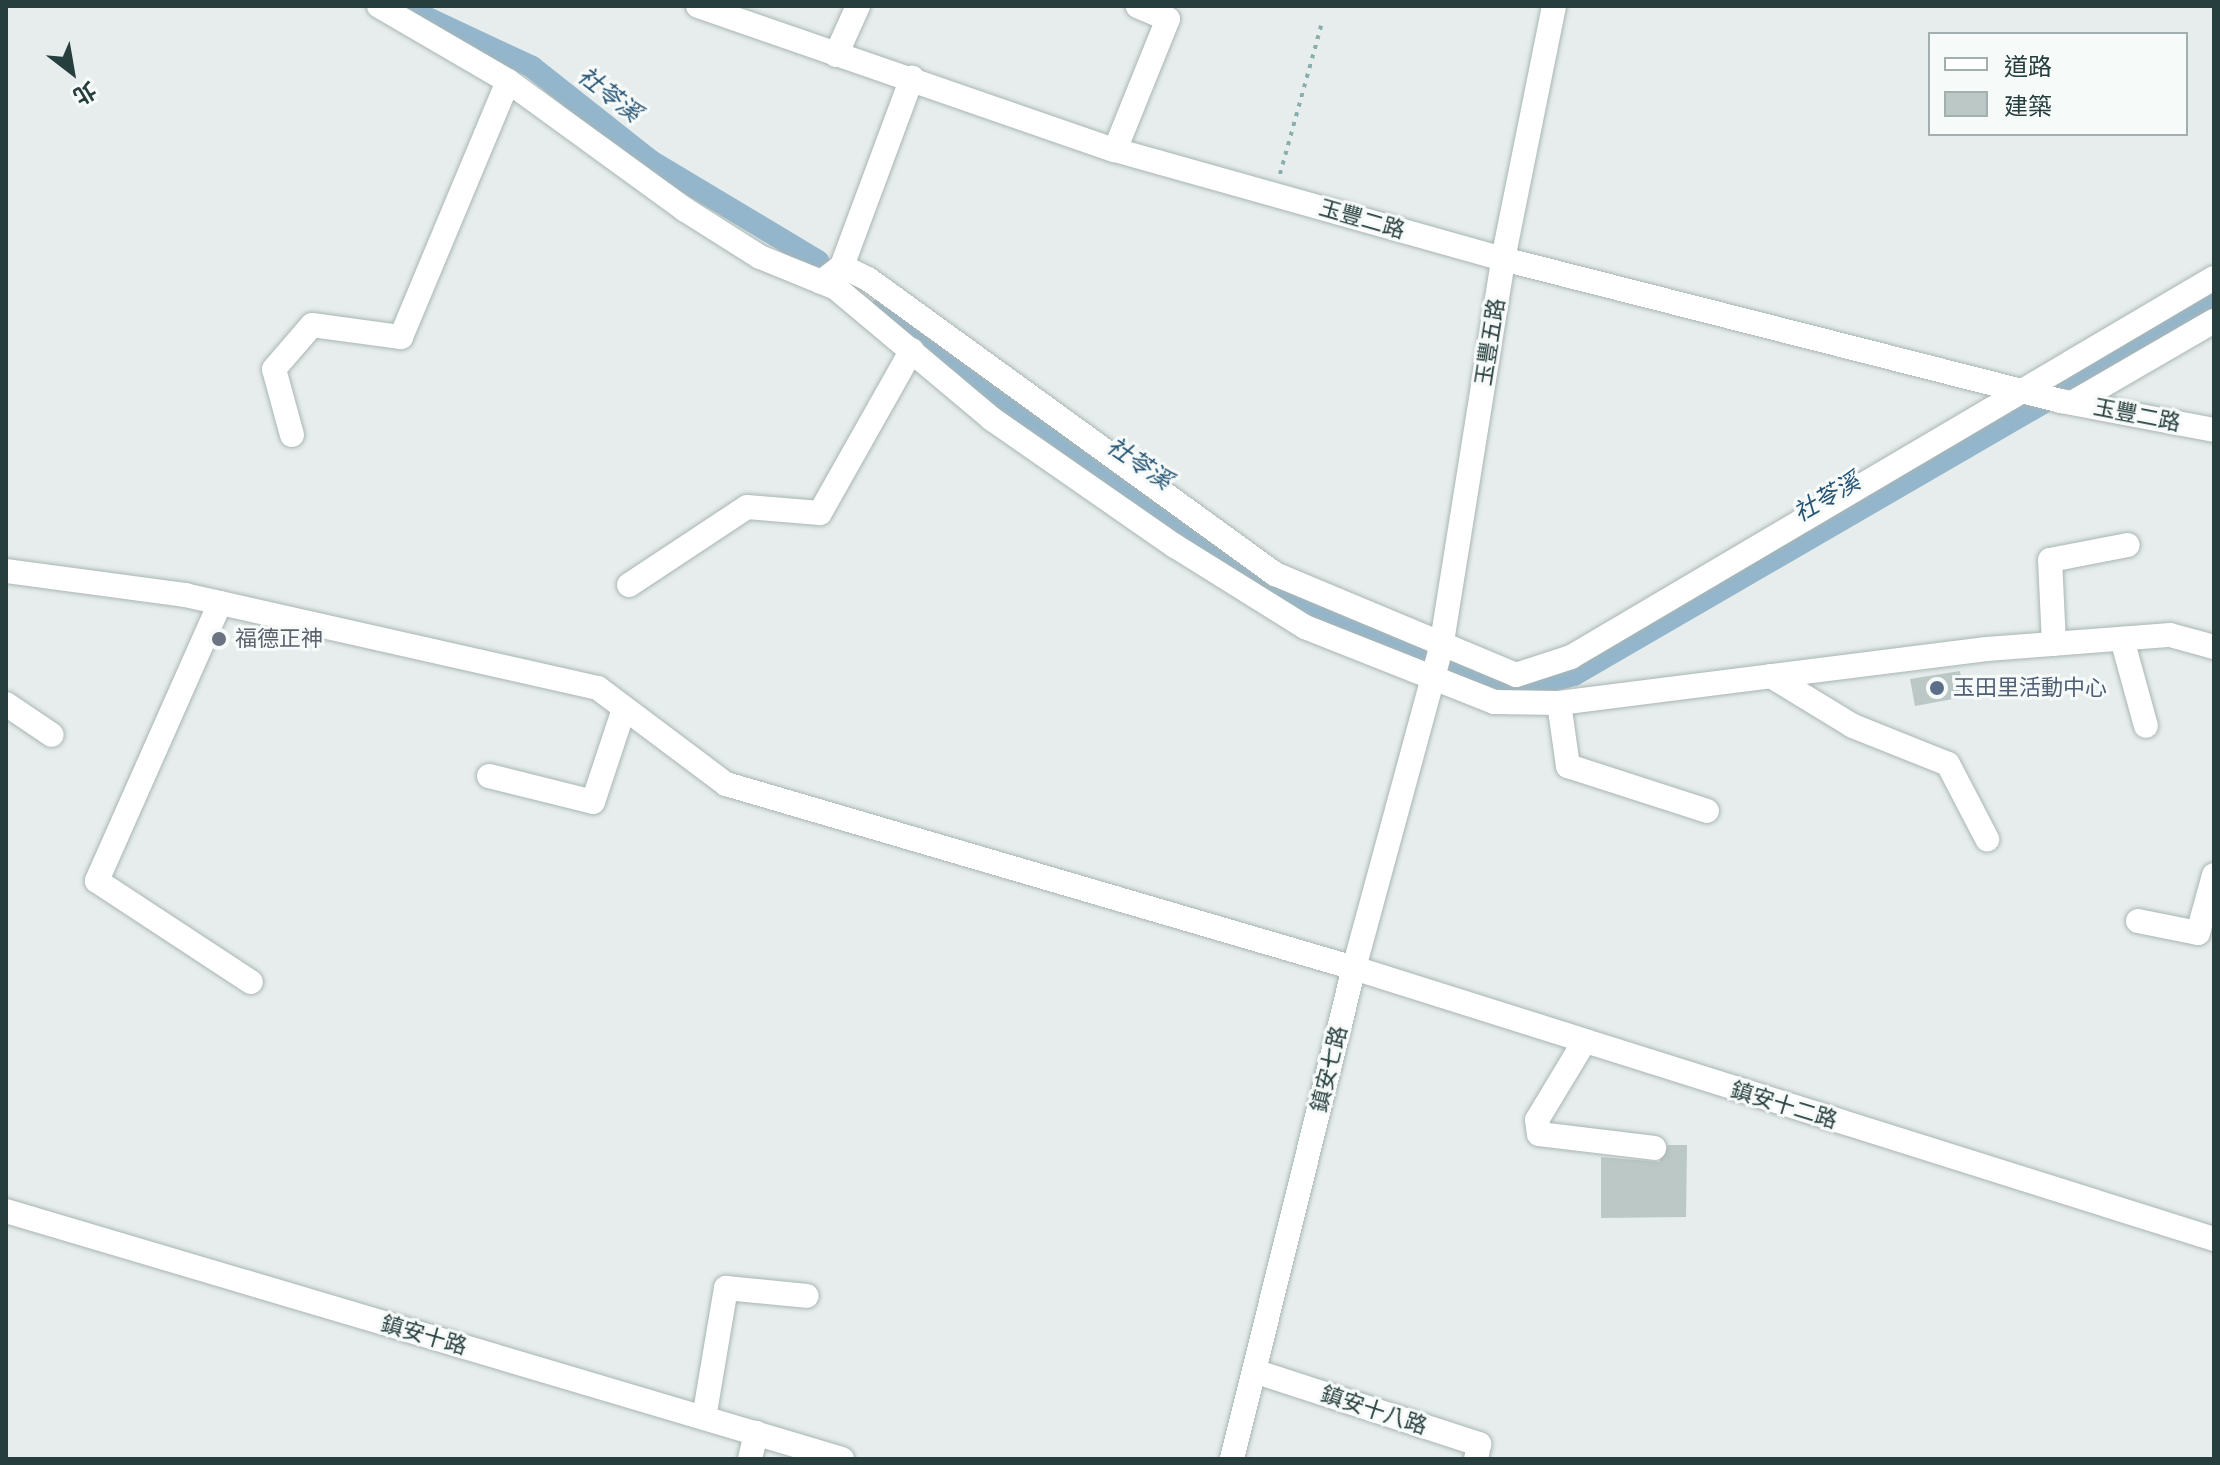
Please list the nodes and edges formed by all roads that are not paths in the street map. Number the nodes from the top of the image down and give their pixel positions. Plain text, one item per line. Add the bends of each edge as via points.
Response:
1 (379, 6) edge
2 (698, 6) edge
3 (858, 6) edge
4 (1138, 6) edge
5 (1554, 6) edge
6 (836, 55) junction
7 (912, 78) junction
8 (508, 81) junction
9 (1115, 150) junction
10 (1503, 259) junction
11 (842, 266) junction
12 (2214, 278) edge
13 (821, 282) junction
14 (2214, 321) edge
15 (912, 350) junction
16 (2048, 397) junction
17 (2214, 430) edge
18 (292, 435) dead end
19 (2128, 545) dead end
20 (6, 571) edge
21 (629, 585) dead end
22 (220, 603) junction
23 (2122, 639) junction
24 (2054, 644) junction
25 (2214, 647) edge
26 (1441, 648) junction
27 (1771, 676) junction
28 (1431, 680) junction
29 (1559, 703) junction
30 (6, 704) edge
31 (624, 709) junction
32 (2146, 726) dead end
33 (52, 735) dead end
34 (489, 776) dead end
35 (1707, 811) dead end
36 (1987, 839) dead end
37 (2214, 875) edge
38 (2138, 921) dead end
39 (1354, 968) junction
40 (251, 982) dead end
41 (1584, 1042) junction
42 (1654, 1148) dead end
43 (6, 1211) edge
44 (2214, 1239) edge
45 (807, 1296) dead end
46 (1254, 1371) junction
47 (704, 1418) junction
48 (756, 1433) junction
49 (750, 1459) edge
50 (842, 1459) edge
51 (1232, 1459) edge
52 (1476, 1459) edge

1 - 8 street
2 - 6 street, 玉豐二路
3 - 6 street
4 - 9 street via 1168,19
5 - 10 street, 玉豐五路
6 - 7 street, 玉豐二路
7 - 9 street, 玉豐二路
7 - 11 street
8 - 13 street via 684,209 760,257
8 - 18 street via 401,337 312,325 274,369
9 - 10 street, 玉豐二路
10 - 16 street, 玉豐二路
10 - 26 street, 玉豐五路
11 - 13 street
11 - 26 street via 868,279 1275,574
12 - 16 street
13 - 15 street via 869,310
14 - 16 street
15 - 21 street via 820,513 747,507
15 - 28 street via 992,419 1175,546 1305,627
16 - 17 street, 玉豐二路
16 - 26 street via 1571,657 1516,675
19 - 24 street via 2050,560
20 - 22 street, 鎮安十二路
22 - 31 street, 鎮安十二路 via 598,688
22 - 40 street via 97,881
23 - 24 street
23 - 25 street via 2170,635
23 - 32 street
24 - 27 street
26 - 28 street, 玉豐五路
27 - 29 street
27 - 36 street via 1853,726 1948,764
28 - 29 street via 1494,702
28 - 39 street, 鎮安七路
29 - 35 street via 1568,766
30 - 33 street
31 - 34 street via 593,802
31 - 39 street, 鎮安十二路 via 726,784
37 - 38 street via 2198,933
39 - 41 street, 鎮安十二路
39 - 46 street, 鎮安七路
41 - 42 street via 1537,1120 1539,1134
41 - 44 street, 鎮安十二路
43 - 47 street, 鎮安十路
45 - 47 street via 726,1288
46 - 51 street, 鎮安七路
46 - 52 street, 鎮安十八路 via 1479,1444
47 - 48 street, 鎮安十路
48 - 49 street
48 - 50 street, 鎮安十路

